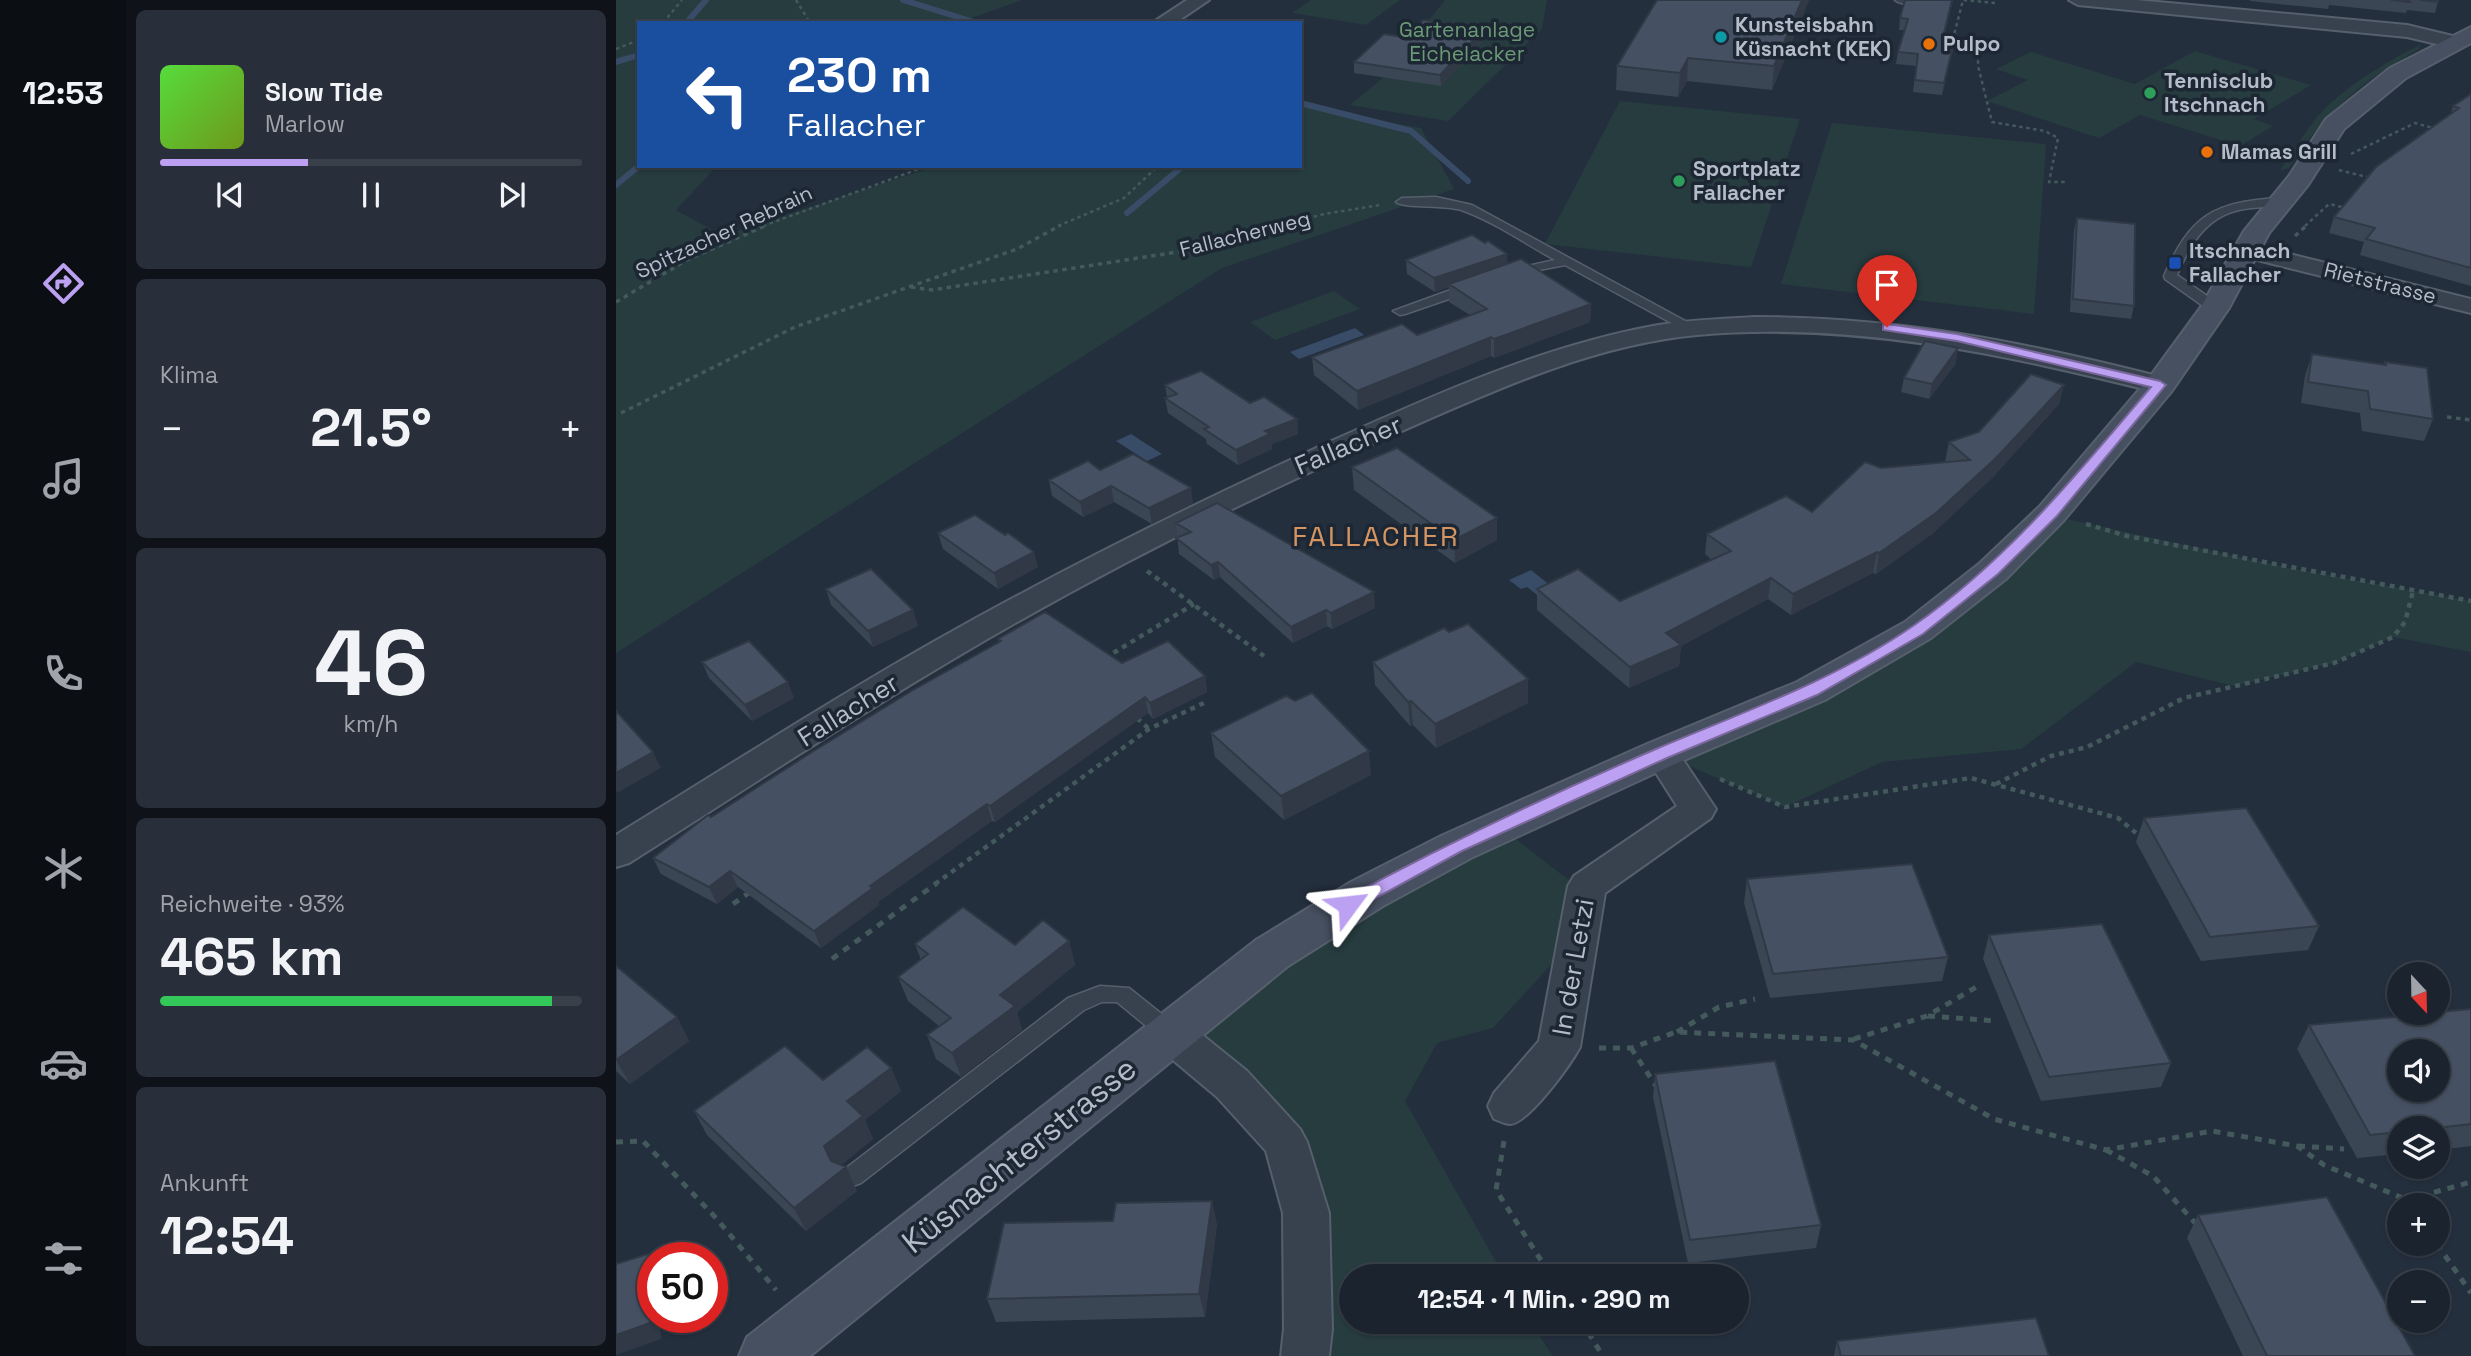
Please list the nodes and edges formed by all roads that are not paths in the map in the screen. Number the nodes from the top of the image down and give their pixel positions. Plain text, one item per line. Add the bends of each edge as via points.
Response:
1 (1200, 0) edge
2 (1900, 0) edge
3 (1916, 0) edge
4 (2078, 0) edge
5 (1164, 21) edge
6 (2462, 38) edge
7 (1402, 202) road end
8 (2278, 202) junction
9 (2249, 251) junction
10 (1568, 261) junction
11 (2471, 306) edge
12 (2215, 308) junction
13 (1400, 310) dead end
14 (1691, 328) junction
15 (2160, 385) junction
16 (1661, 754) junction
17 (616, 853) edge
18 (1170, 1033) junction
19 (1509, 1106) road end
20 (853, 1176) dead end
21 (1313, 1347) edge
22 (767, 1356) edge

1 - 5 street
2 - 3 lane
4 - 6 street
6 - 8 main road, Küsnachterstrasse via 2406,68 2335,124
7 - 10 lane via 1436,201 1468,208
8 - 9 main road, Küsnachterstrasse
8 - 12 lane via 2245,204 2205,220 2175,263 2169,276
9 - 11 street, Rietstrasse
9 - 12 main road, Küsnachterstrasse
10 - 13 lane via 1523,270
10 - 14 lane
12 - 15 main road, Küsnachterstrasse
14 - 15 street, Fallacher via 1887,327 1969,340
14 - 17 street, Fallacher via 1609,342 1546,361 1305,463 1121,552 944,650
15 - 16 main road, Küsnachterstrasse via 2052,513 1993,571 1918,630 1811,691
16 - 18 main road, Küsnachterstrasse via 1456,847 1367,894 1272,953
16 - 19 street, In der Letzi via 1698,809 1587,886 1559,1047
18 - 20 lane via 1121,994 1100,995 1076,1004
18 - 21 street via 1232,1084 1285,1143 1306,1213
18 - 22 main road, Küsnachterstrasse

